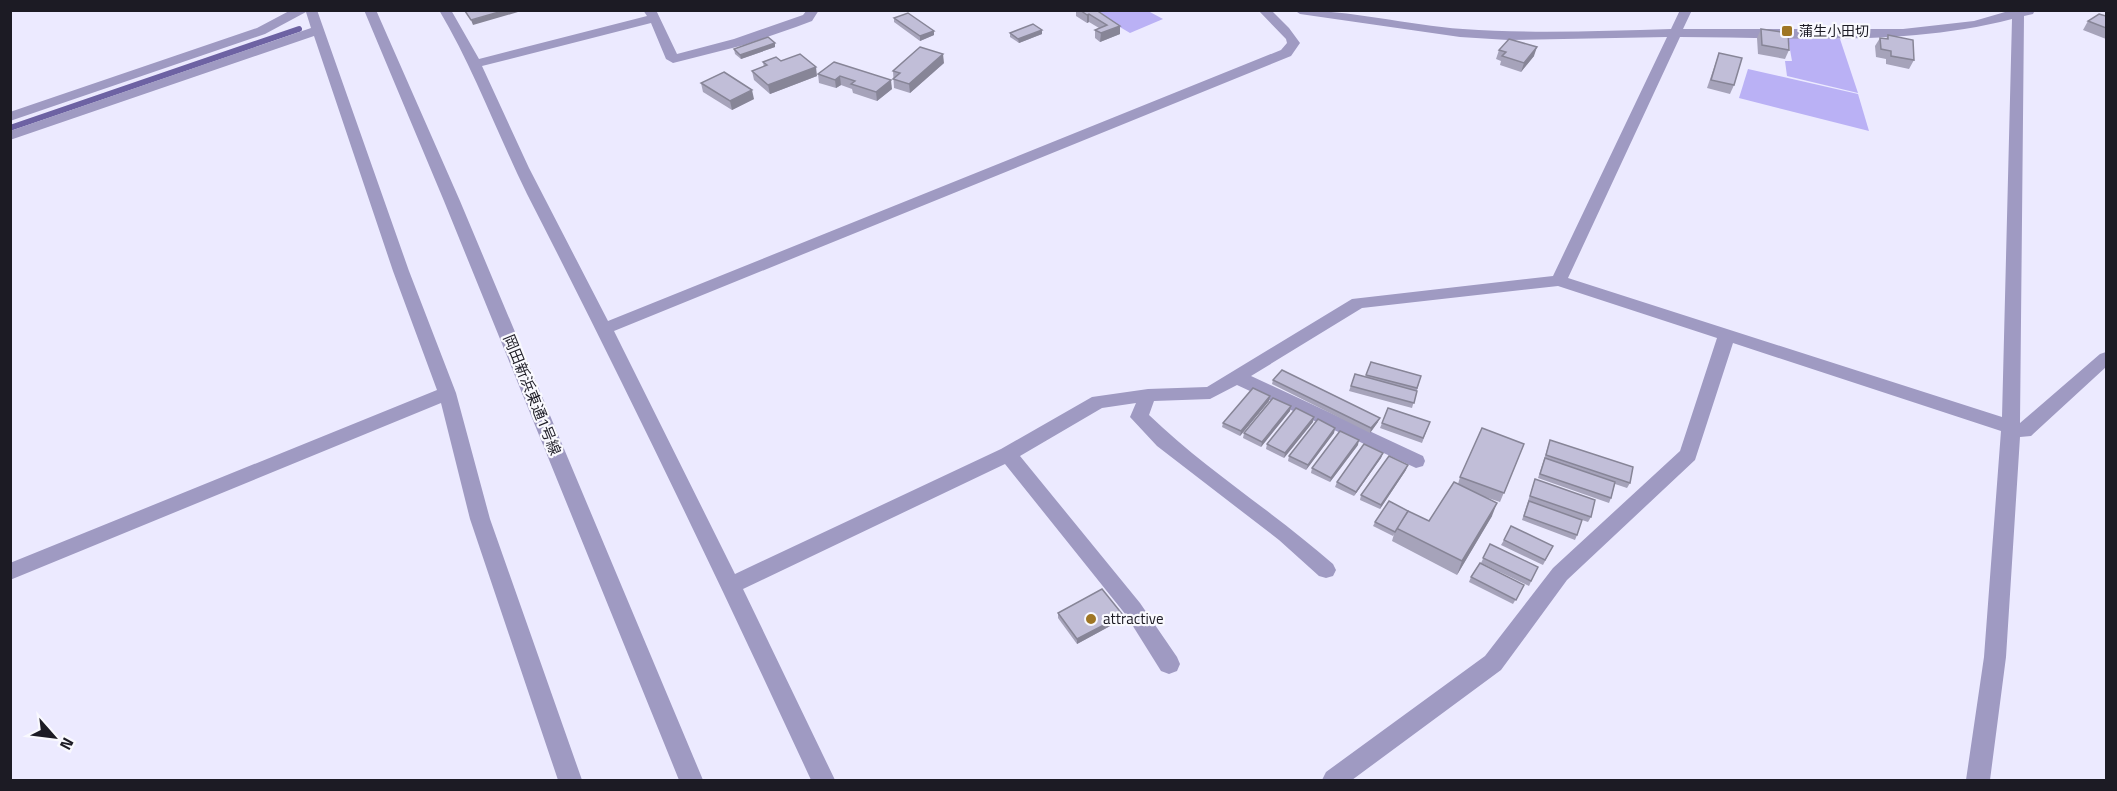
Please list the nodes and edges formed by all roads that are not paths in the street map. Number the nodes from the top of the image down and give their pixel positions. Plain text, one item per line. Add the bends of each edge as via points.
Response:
1 (302, 10) edge
2 (311, 10) edge
3 (370, 10) edge
4 (445, 10) edge
5 (813, 10) edge
6 (1264, 10) edge
7 (1300, 10) edge
8 (1686, 10) edge
9 (2022, 11) edge
10 (652, 14) edge
11 (1369, 15) edge
12 (318, 30) junction
13 (1675, 33) junction
14 (476, 64) junction
15 (10, 117) edge
16 (10, 136) edge
17 (1559, 281) junction
18 (604, 329) junction
19 (1727, 334) junction
20 (2106, 358) edge
21 (1236, 377) junction
22 (447, 393) junction
23 (1148, 395) junction
24 (2011, 427) junction
25 (1008, 454) junction
26 (1416, 461) dead end
27 (1326, 570) dead end
28 (10, 572) edge
29 (732, 585) junction
30 (1169, 664) dead end
31 (570, 780) edge
32 (691, 780) edge
33 (823, 780) edge
34 (1334, 780) edge
35 (1978, 780) edge

1 - 15 street via 261,32
2 - 12 street
3 - 32 street, 岡田新浜東通1号線 via 453,201
4 - 14 street
5 - 10 street via 808,18 792,24 673,59
6 - 18 street via 1291,36 1294,44 1286,53
7 - 11 street
8 - 13 street
9 - 13 street via 1974,25 1903,33
9 - 24 street
10 - 14 street
11 - 13 street via 1460,33 1508,36
12 - 16 street
12 - 22 street
13 - 17 street
14 - 18 street via 518,160
17 - 19 street
17 - 21 street via 1358,303
18 - 29 street
19 - 24 street
19 - 34 street via 1688,455 1560,574 1493,663
20 - 24 street via 2025,431
21 - 23 street via 1210,393
21 - 26 street
22 - 28 street
22 - 31 street via 480,519
23 - 25 street via 1098,402
23 - 27 street via 1139,417
24 - 35 street via 1995,657
25 - 29 street
25 - 30 street via 1133,609
29 - 33 street

